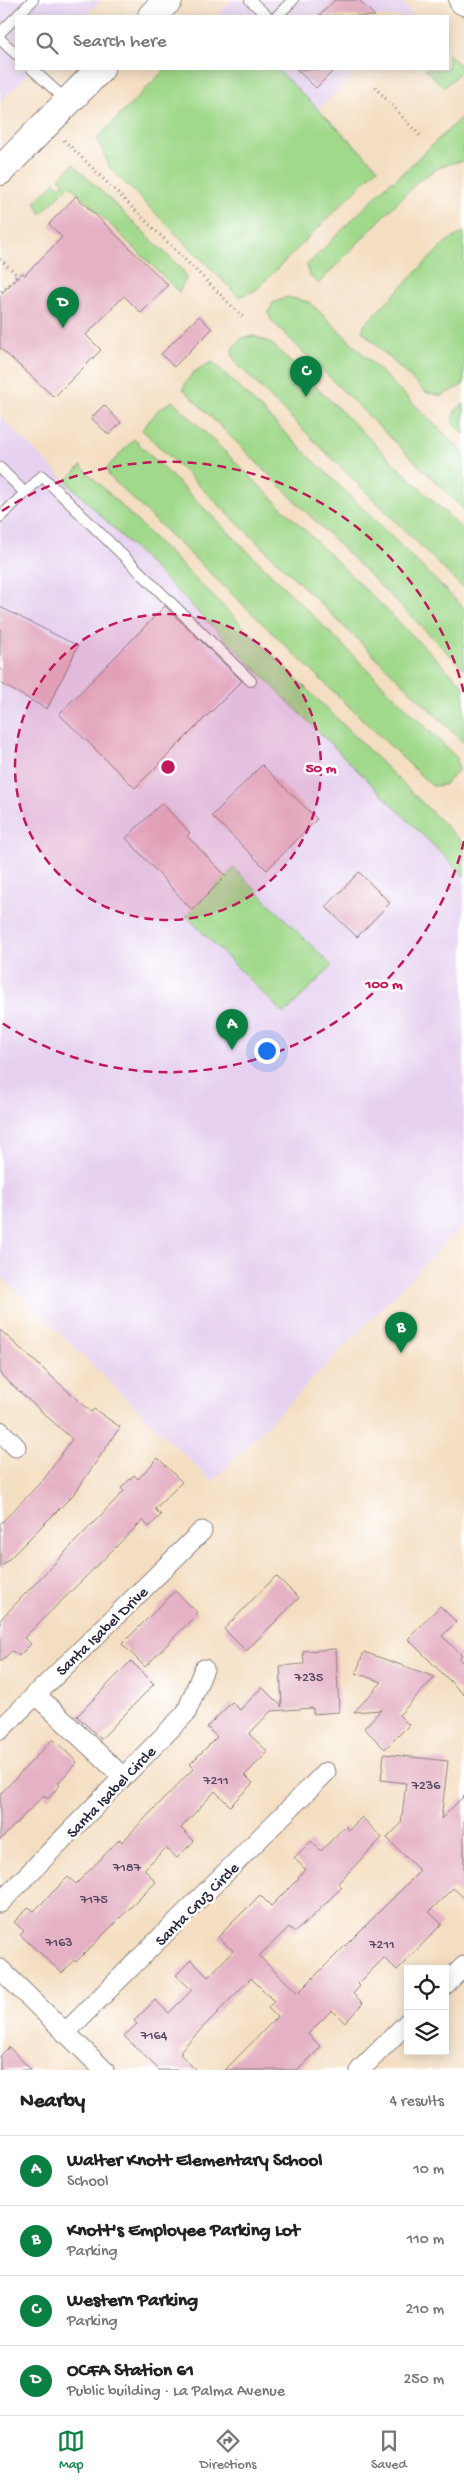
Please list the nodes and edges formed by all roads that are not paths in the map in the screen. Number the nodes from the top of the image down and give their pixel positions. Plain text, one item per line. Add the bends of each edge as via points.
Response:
1 (33, 0) edge
2 (250, 0) edge
3 (293, 0) edge
4 (17, 15) edge
5 (266, 15) edge
6 (277, 15) edge
7 (15, 17) edge
8 (0, 33) edge
9 (0, 39) edge
10 (15, 53) edge
11 (33, 70) edge
12 (99, 70) edge
13 (67, 102) junction
14 (0, 171) edge
15 (0, 468) edge
16 (25, 493) junction
17 (0, 518) edge
18 (251, 681) dead end
19 (0, 1432) edge
20 (16, 1447) dead end
21 (202, 1531) dead end
22 (204, 1669) dead end
23 (36, 1694) junction
24 (0, 1730) edge
25 (326, 1772) dead end
26 (123, 1778) junction
27 (0, 1903) edge
28 (464, 1966) edge
29 (0, 1969) edge
30 (449, 1981) edge
31 (404, 2026) edge
32 (65, 2033) junction
33 (104, 2070) edge
34 (360, 2070) edge

1 - 4 lane
2 - 5 lane
3 - 6 lane
7 - 8 lane
9 - 10 lane
11 - 13 lane
12 - 13 main road
13 - 14 main road
15 - 16 lane
16 - 17 lane
16 - 18 lane via 42,476
19 - 20 street
21 - 23 street, Santa Isabel Drive
22 - 26 street, Santa Isabel Circle via 186,1713
23 - 24 street, Santa Isabel Drive
23 - 26 street
25 - 32 street, Santa Cruz Circle
26 - 27 street, Santa Isabel Circle
28 - 30 street
29 - 32 street
31 - 34 street
32 - 33 street

